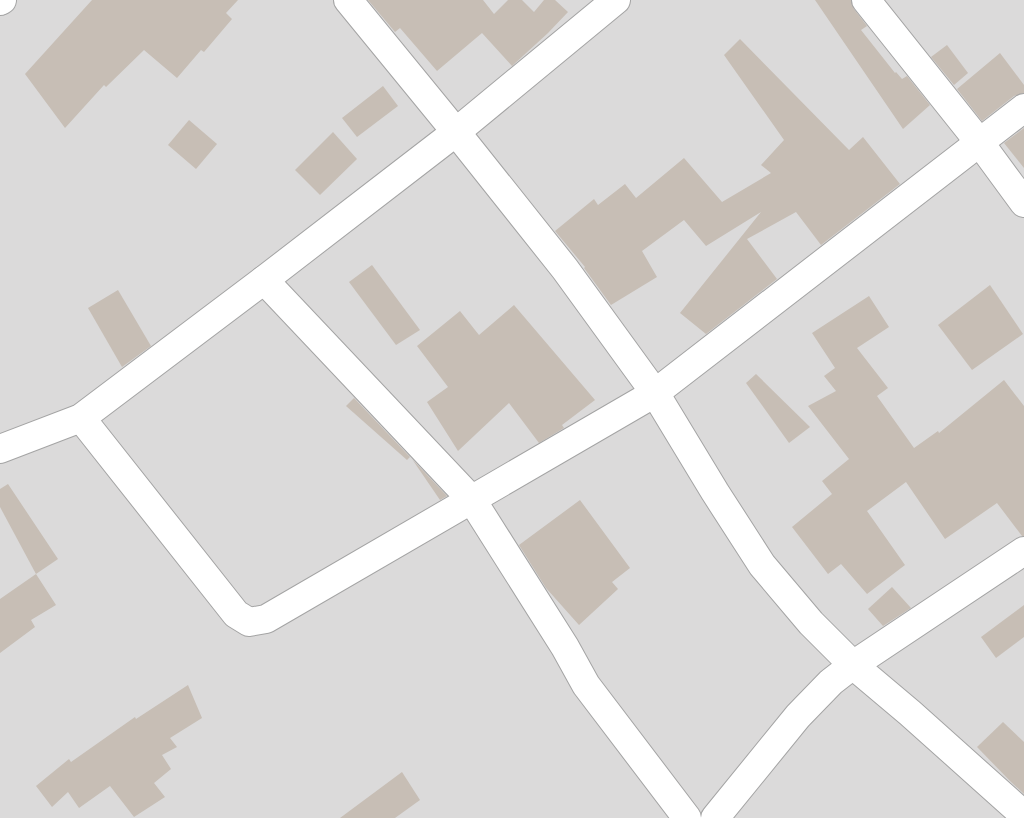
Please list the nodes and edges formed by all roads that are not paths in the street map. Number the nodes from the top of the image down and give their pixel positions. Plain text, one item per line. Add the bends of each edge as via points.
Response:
1 (348, 0) edge
2 (616, 0) edge
3 (866, 0) edge
4 (1024, 108) edge
5 (456, 132) junction
6 (980, 142) junction
7 (1024, 203) edge
8 (264, 280) junction
9 (655, 393) junction
10 (81, 418) junction
11 (0, 449) edge
12 (472, 500) junction
13 (1024, 551) edge
14 (853, 665) junction
15 (1024, 815) edge
16 (687, 818) edge
17 (715, 818) edge

1 - 5 street
2 - 5 street
3 - 6 street
4 - 6 street
5 - 8 street
5 - 9 street via 565,269
6 - 7 street
6 - 9 street
8 - 10 street
8 - 12 street
9 - 12 street
9 - 14 street via 762,564 811,623
10 - 11 street
10 - 12 street via 236,614 250,622 266,619
12 - 16 street via 586,684
13 - 14 street
14 - 15 street
14 - 17 street via 798,716

